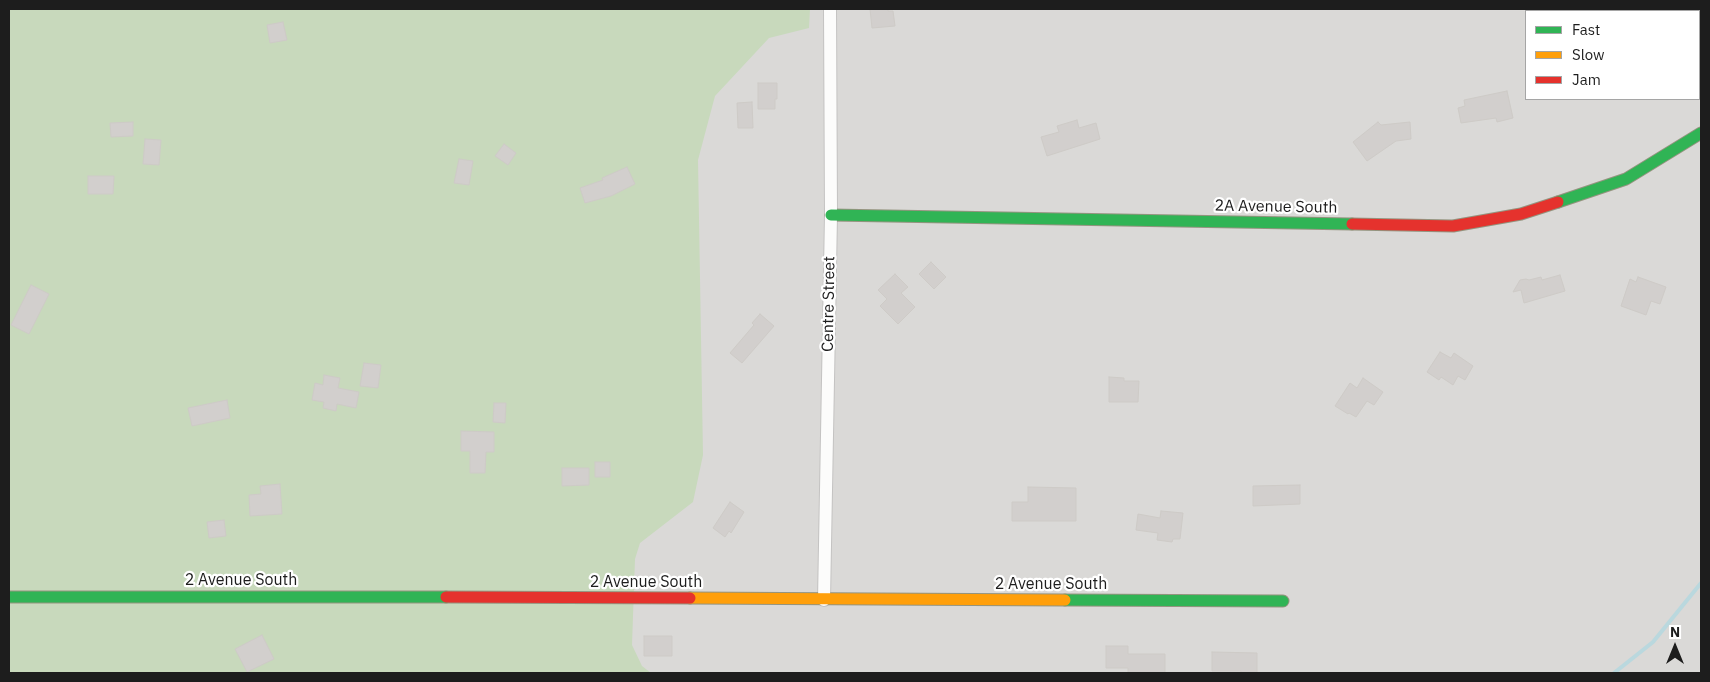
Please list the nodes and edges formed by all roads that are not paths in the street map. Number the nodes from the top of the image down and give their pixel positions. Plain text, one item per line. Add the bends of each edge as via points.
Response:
1 (830, 9) edge
2 (1701, 133) edge
3 (831, 215) junction
4 (9, 596) edge
5 (824, 600) junction
6 (1283, 601) dead end

1 - 3 street, Centre Street
2 - 3 street, 2A Avenue South via 1626,179 1521,214 1453,226
3 - 5 street, Centre Street
4 - 5 street, 2 Avenue South
5 - 6 street, 2 Avenue South

